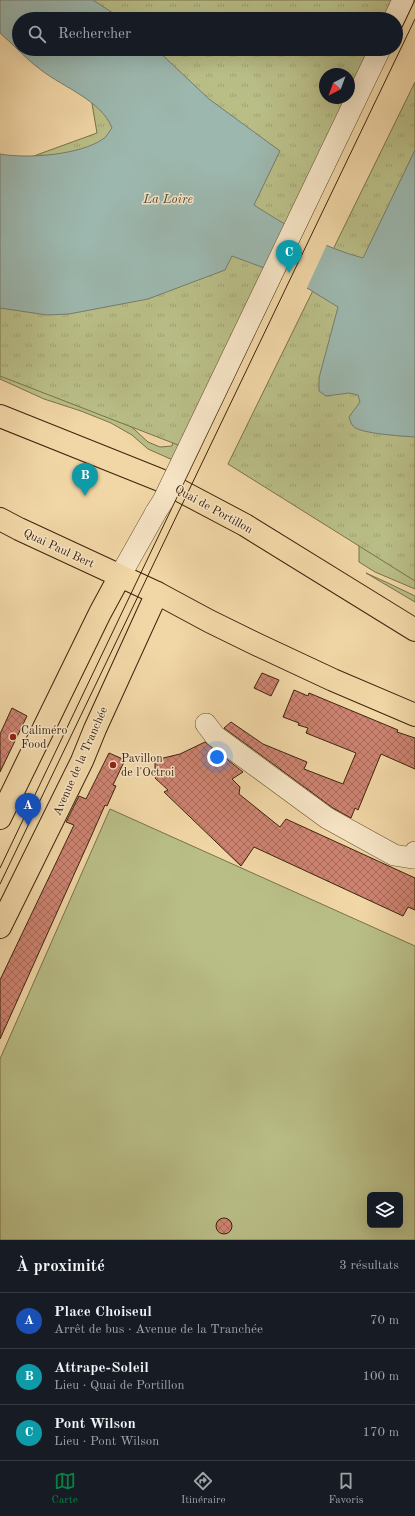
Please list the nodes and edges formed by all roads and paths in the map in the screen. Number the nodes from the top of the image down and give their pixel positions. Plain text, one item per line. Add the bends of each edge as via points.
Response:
1 (403, 0) edge
2 (397, 12) edge
3 (377, 56) edge
4 (0, 416) edge
5 (0, 519) edge
6 (120, 576) junction
7 (157, 593) junction
8 (415, 630) edge
9 (415, 715) edge
10 (206, 724) dead end
11 (0, 818) edge
12 (415, 852) edge
13 (0, 927) edge

1 - 2 street
3 - 6 street, bridge via 163,501
4 - 8 main road, Quai de Portillon via 173,487 245,525
5 - 6 main road, Quai Paul Bert
6 - 7 main road, Quai Paul Bert
6 - 11 main road
7 - 9 main road via 265,648
7 - 13 main road, Avenue de la Tranchée via 82,761
10 - 12 street via 215,736 327,818 394,855 412,858

